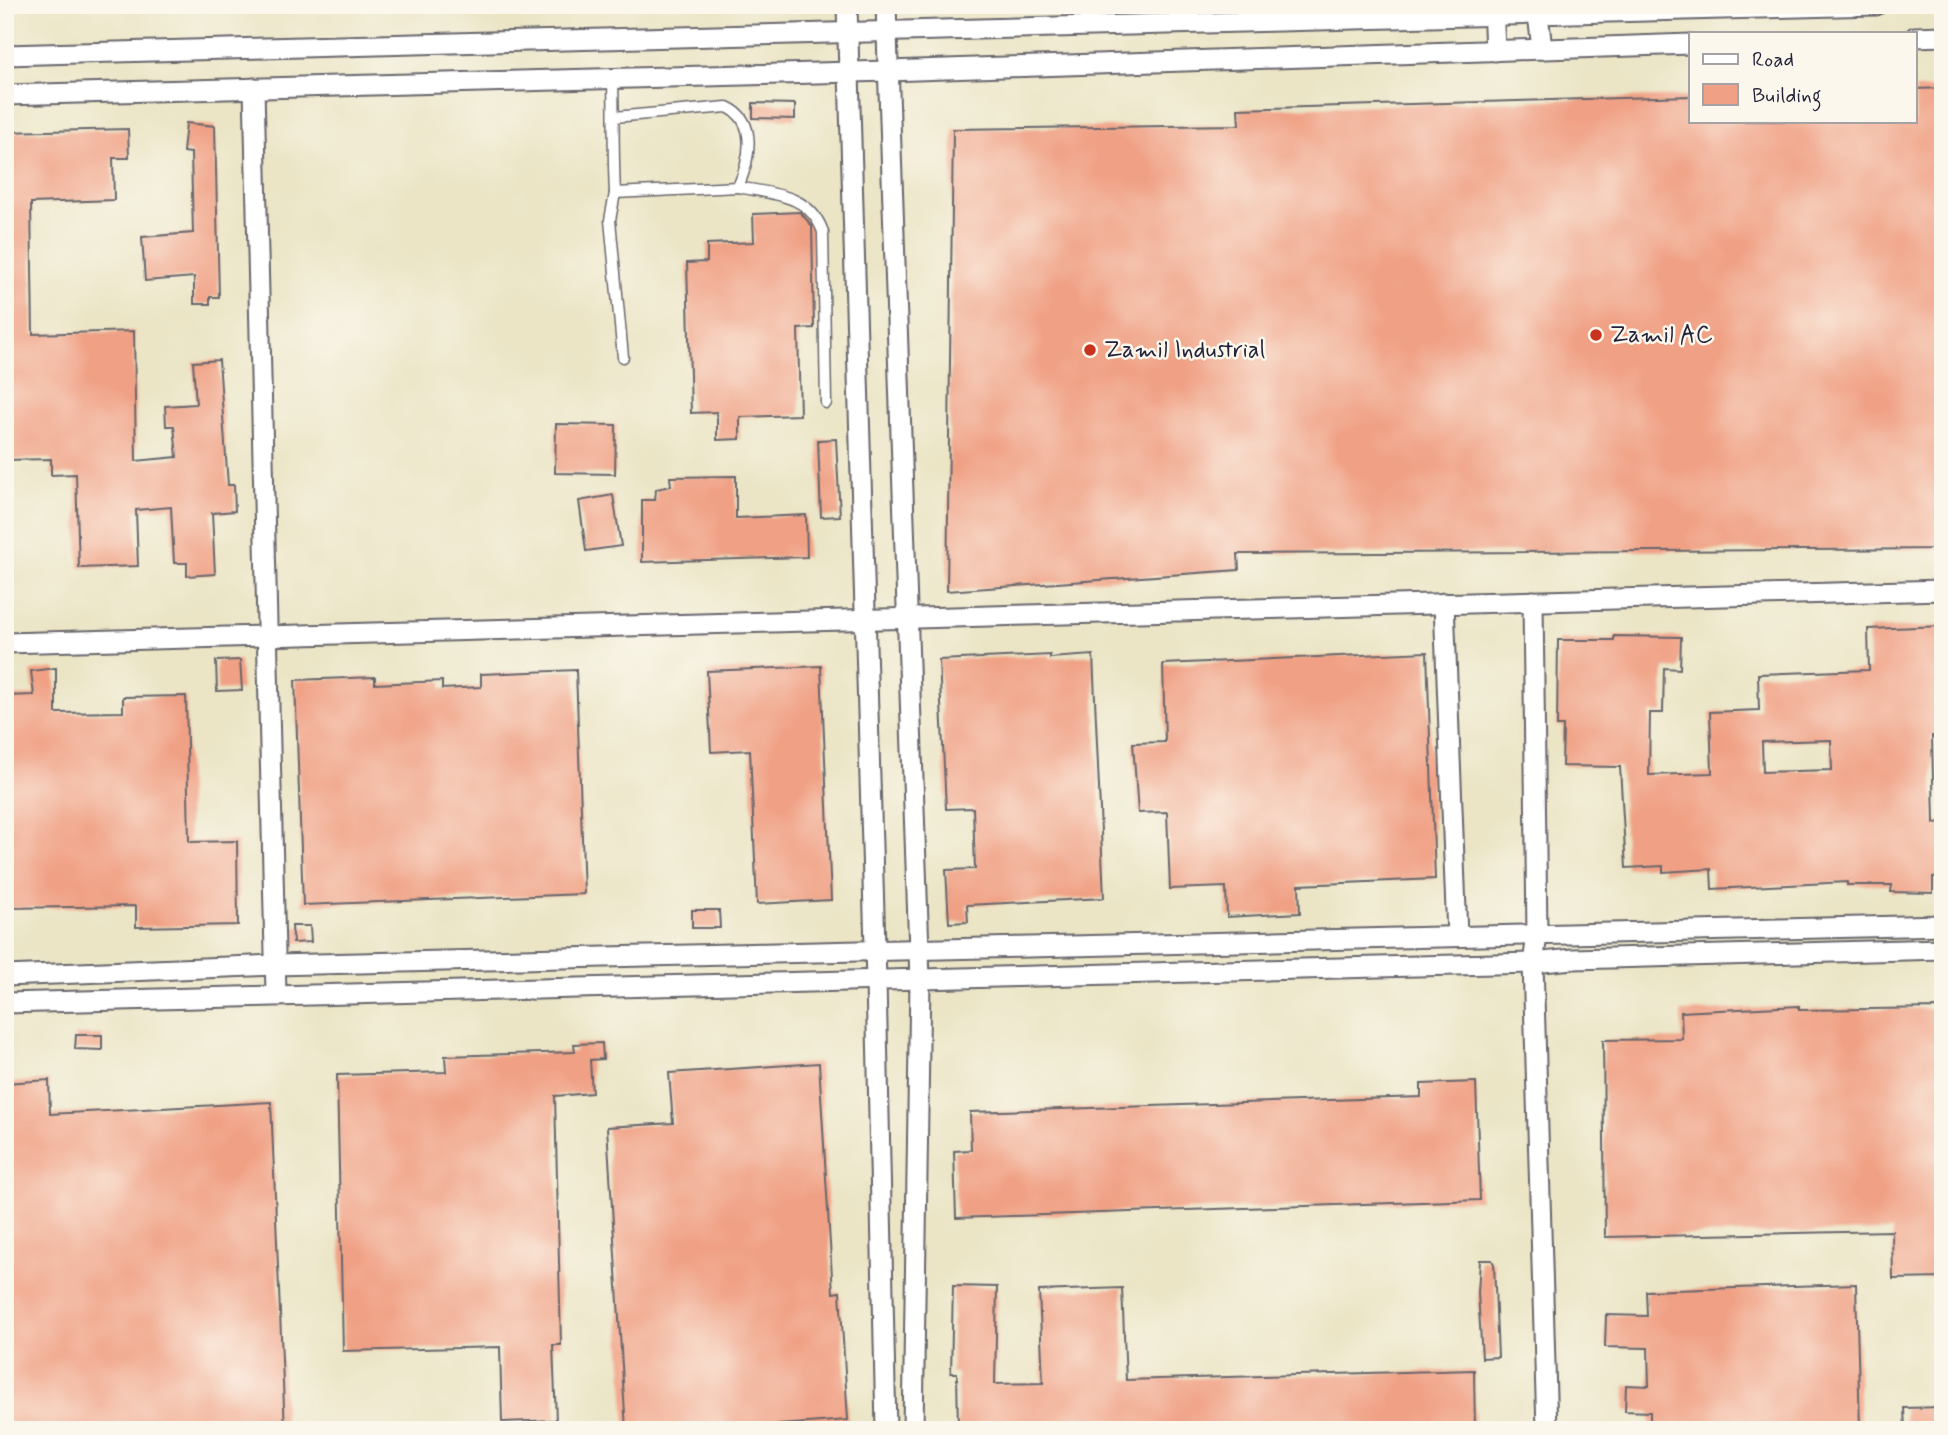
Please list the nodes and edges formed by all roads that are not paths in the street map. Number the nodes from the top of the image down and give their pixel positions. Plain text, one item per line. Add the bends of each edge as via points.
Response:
1 (847, 5) edge
2 (886, 5) edge
3 (1876, 5) edge
4 (1493, 10) edge
5 (1537, 10) edge
6 (887, 32) junction
7 (847, 33) junction
8 (1943, 36) edge
9 (1916, 37) edge
10 (1689, 44) edge
11 (1542, 50) junction
12 (1495, 51) junction
13 (5, 55) edge
14 (888, 71) junction
15 (847, 72) junction
16 (613, 79) junction
17 (254, 88) junction
18 (5, 95) edge
19 (614, 117) junction
20 (738, 187) junction
21 (615, 193) junction
22 (623, 357) dead end
23 (826, 403) dead end
24 (1943, 590) edge
25 (1533, 601) junction
26 (1444, 603) junction
27 (907, 617) junction
28 (863, 618) junction
29 (268, 636) junction
30 (5, 643) edge
31 (1943, 925) edge
32 (1457, 936) junction
33 (1537, 936) junction
34 (920, 949) junction
35 (1943, 949) edge
36 (875, 950) junction
37 (1533, 963) junction
38 (274, 965) junction
39 (5, 976) edge
40 (920, 980) junction
41 (876, 981) junction
42 (276, 994) junction
43 (5, 1003) edge
44 (886, 1430) edge
45 (913, 1430) edge
46 (1546, 1430) edge

1 - 7 street
2 - 6 street
3 - 5 street
4 - 5 street
4 - 6 street
4 - 12 street
5 - 11 street
6 - 7 street
6 - 14 street
7 - 13 street
7 - 15 street
8 - 9 street
10 - 11 street
11 - 12 street
12 - 14 street
14 - 15 street
14 - 27 street
15 - 16 street
15 - 28 street
16 - 17 street
16 - 19 lane
17 - 18 street
17 - 29 street
19 - 20 lane via 727,107 736,110 747,124 749,147
19 - 21 lane
20 - 21 lane
20 - 23 lane via 788,197 807,205 818,219 823,232
21 - 22 lane via 610,220
24 - 25 street
25 - 26 street
25 - 33 street
26 - 27 street
26 - 32 street
27 - 28 street
27 - 34 street
28 - 29 street
28 - 36 street
29 - 30 street
29 - 38 street
31 - 33 street
32 - 33 street
32 - 34 street
33 - 37 street
34 - 36 street
34 - 40 street
35 - 37 street via 1573,958
36 - 38 street
36 - 41 street
37 - 40 street
37 - 46 street
38 - 39 street
38 - 42 street
40 - 41 street
40 - 45 street
41 - 42 street
41 - 44 street
42 - 43 street

